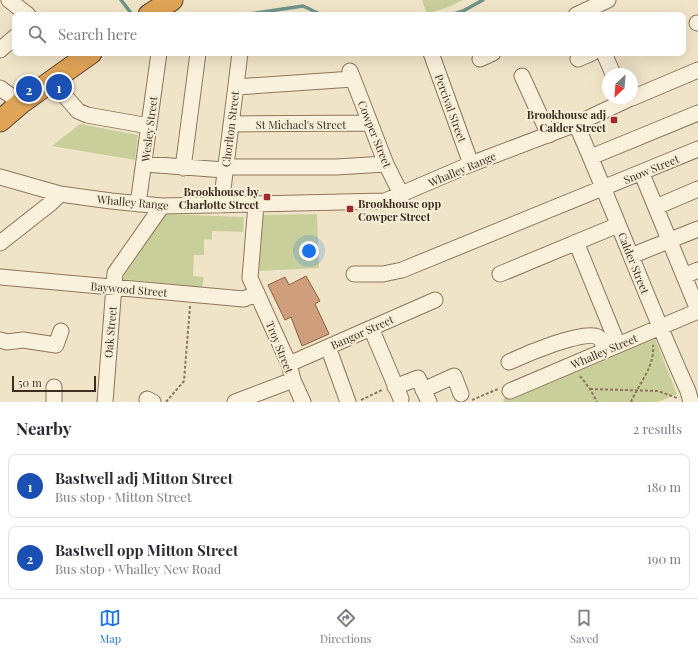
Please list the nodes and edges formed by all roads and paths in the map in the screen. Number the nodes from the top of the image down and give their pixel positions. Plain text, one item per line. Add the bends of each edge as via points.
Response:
1 (9, 0) edge
2 (172, 0) edge
3 (608, 0) edge
4 (24, 12) edge
5 (154, 12) edge
6 (582, 12) edge
7 (12, 40) edge
8 (0, 50) edge
9 (85, 56) edge
10 (159, 56) edge
11 (198, 56) edge
12 (240, 56) edge
13 (432, 56) edge
14 (605, 56) edge
15 (610, 68) edge
16 (698, 70) edge
17 (522, 76) dead end
18 (52, 81) junction
19 (236, 87) junction
20 (0, 88) edge
21 (638, 95) edge
22 (21, 103) junction
23 (618, 104) edge
24 (698, 113) edge
25 (0, 121) edge
26 (370, 123) junction
27 (232, 124) junction
28 (576, 124) junction
29 (149, 126) junction
30 (549, 135) junction
31 (698, 149) edge
32 (591, 157) junction
33 (144, 164) junction
34 (386, 164) junction
35 (470, 164) junction
36 (183, 168) junction
37 (226, 168) junction
38 (642, 174) junction
39 (0, 177) edge
40 (604, 188) junction
41 (698, 189) edge
42 (60, 194) junction
43 (402, 196) junction
44 (138, 204) junction
45 (256, 204) junction
46 (221, 205) junction
47 (162, 206) junction
48 (656, 207) junction
49 (618, 225) junction
50 (698, 229) edge
51 (2, 238) edge
52 (670, 241) junction
53 (576, 242) junction
54 (631, 256) junction
55 (691, 273) edge
56 (354, 274) dead end
57 (500, 274) dead end
58 (0, 277) edge
59 (114, 288) junction
60 (257, 293) junction
61 (191, 295) junction
62 (435, 300) dead end
63 (698, 310) edge
64 (371, 328) junction
65 (655, 330) junction
66 (61, 331) dead end
67 (0, 340) edge
68 (328, 347) junction
69 (612, 348) junction
70 (509, 362) dead end
71 (289, 364) junction
72 (574, 364) junction
73 (294, 380) junction
74 (590, 389) junction
75 (396, 390) junction
76 (510, 391) joint
77 (635, 391) junction
78 (426, 396) edge
79 (464, 398) edge
80 (689, 400) edge
81 (105, 402) edge
82 (166, 402) edge
83 (235, 402) edge
84 (303, 402) edge
85 (348, 402) edge
86 (356, 402) edge
87 (596, 402) edge
88 (631, 402) edge

1 - 4 street
2 - 5 highway
3 - 6 street
7 - 8 street
9 - 18 highway
10 - 29 street, Wesley Street
11 - 36 street
12 - 19 street, Chorlton Street
13 - 35 street, Percival Street
14 - 15 street
16 - 21 street, Whalley Range
17 - 30 street
18 - 22 highway
18 - 29 street via 78,111 87,115
19 - 26 street, Cowper Street via 351,75
19 - 27 street, Chorlton Street
20 - 22 street
22 - 25 highway
23 - 28 street, Whalley Range
24 - 32 street
26 - 27 street, St Michael's Street
26 - 34 street, Cowper Street
27 - 37 street, Chorlton Street
28 - 30 street, Whalley Range
28 - 32 street, Calder Street
29 - 33 street, Wesley Street
30 - 35 street, Whalley Range
31 - 38 street, Snow Street
32 - 40 street, Calder Street
33 - 36 street
33 - 44 street, Wesley Street
34 - 37 street
34 - 43 street, Cowper Street
35 - 43 street, Whalley Range
36 - 37 street
37 - 46 street, Chorlton Street
38 - 40 street, Snow Street
38 - 48 street
39 - 42 street, Whalley Range
40 - 49 street, Calder Street
40 - 56 street, Snow Street via 402,270 383,274
41 - 48 street
42 - 44 street, Whalley Range
42 - 51 street
43 - 45 street, Whalley Range via 376,202
44 - 47 street, Whalley Range
45 - 46 street, Whalley Range
45 - 60 street, Troy Street via 250,278
46 - 47 street, Whalley Range
47 - 59 street, Oak Street via 115,273
48 - 52 street
49 - 53 street
49 - 54 street, Calder Street
50 - 52 street
52 - 54 street
52 - 55 street
53 - 57 street
53 - 69 street
54 - 65 street, Calder Street
55 - 63 street
58 - 59 street, Baywood Street
59 - 61 street, Baywood Street
59 - 81 street, Oak Street
60 - 61 street, Baywood Street via 244,299
60 - 71 street, Troy Street
61 - 82 path via 184,381
62 - 64 street, Bangor Street
63 - 65 street, Whalley Street
64 - 68 street, Bangor Street
64 - 75 street
65 - 69 street, Whalley Street
65 - 77 path via 654,350 648,372
65 - 80 street, Calder Street
66 - 67 street via 56,346 23,340
68 - 71 street, Bangor Street
68 - 85 street
69 - 70 street via 597,337 587,336 542,347
69 - 72 street, Whalley Street
71 - 73 street, Troy Street
72 - 74 path
72 - 76 street, Whalley Street
73 - 83 street
73 - 84 street, Troy Street
74 - 77 path
74 - 87 path
75 - 78 street via 418,378
75 - 86 path
76 - 79 path via 502,387
77 - 80 path via 658,390
77 - 88 path
78 - 79 street via 454,376

